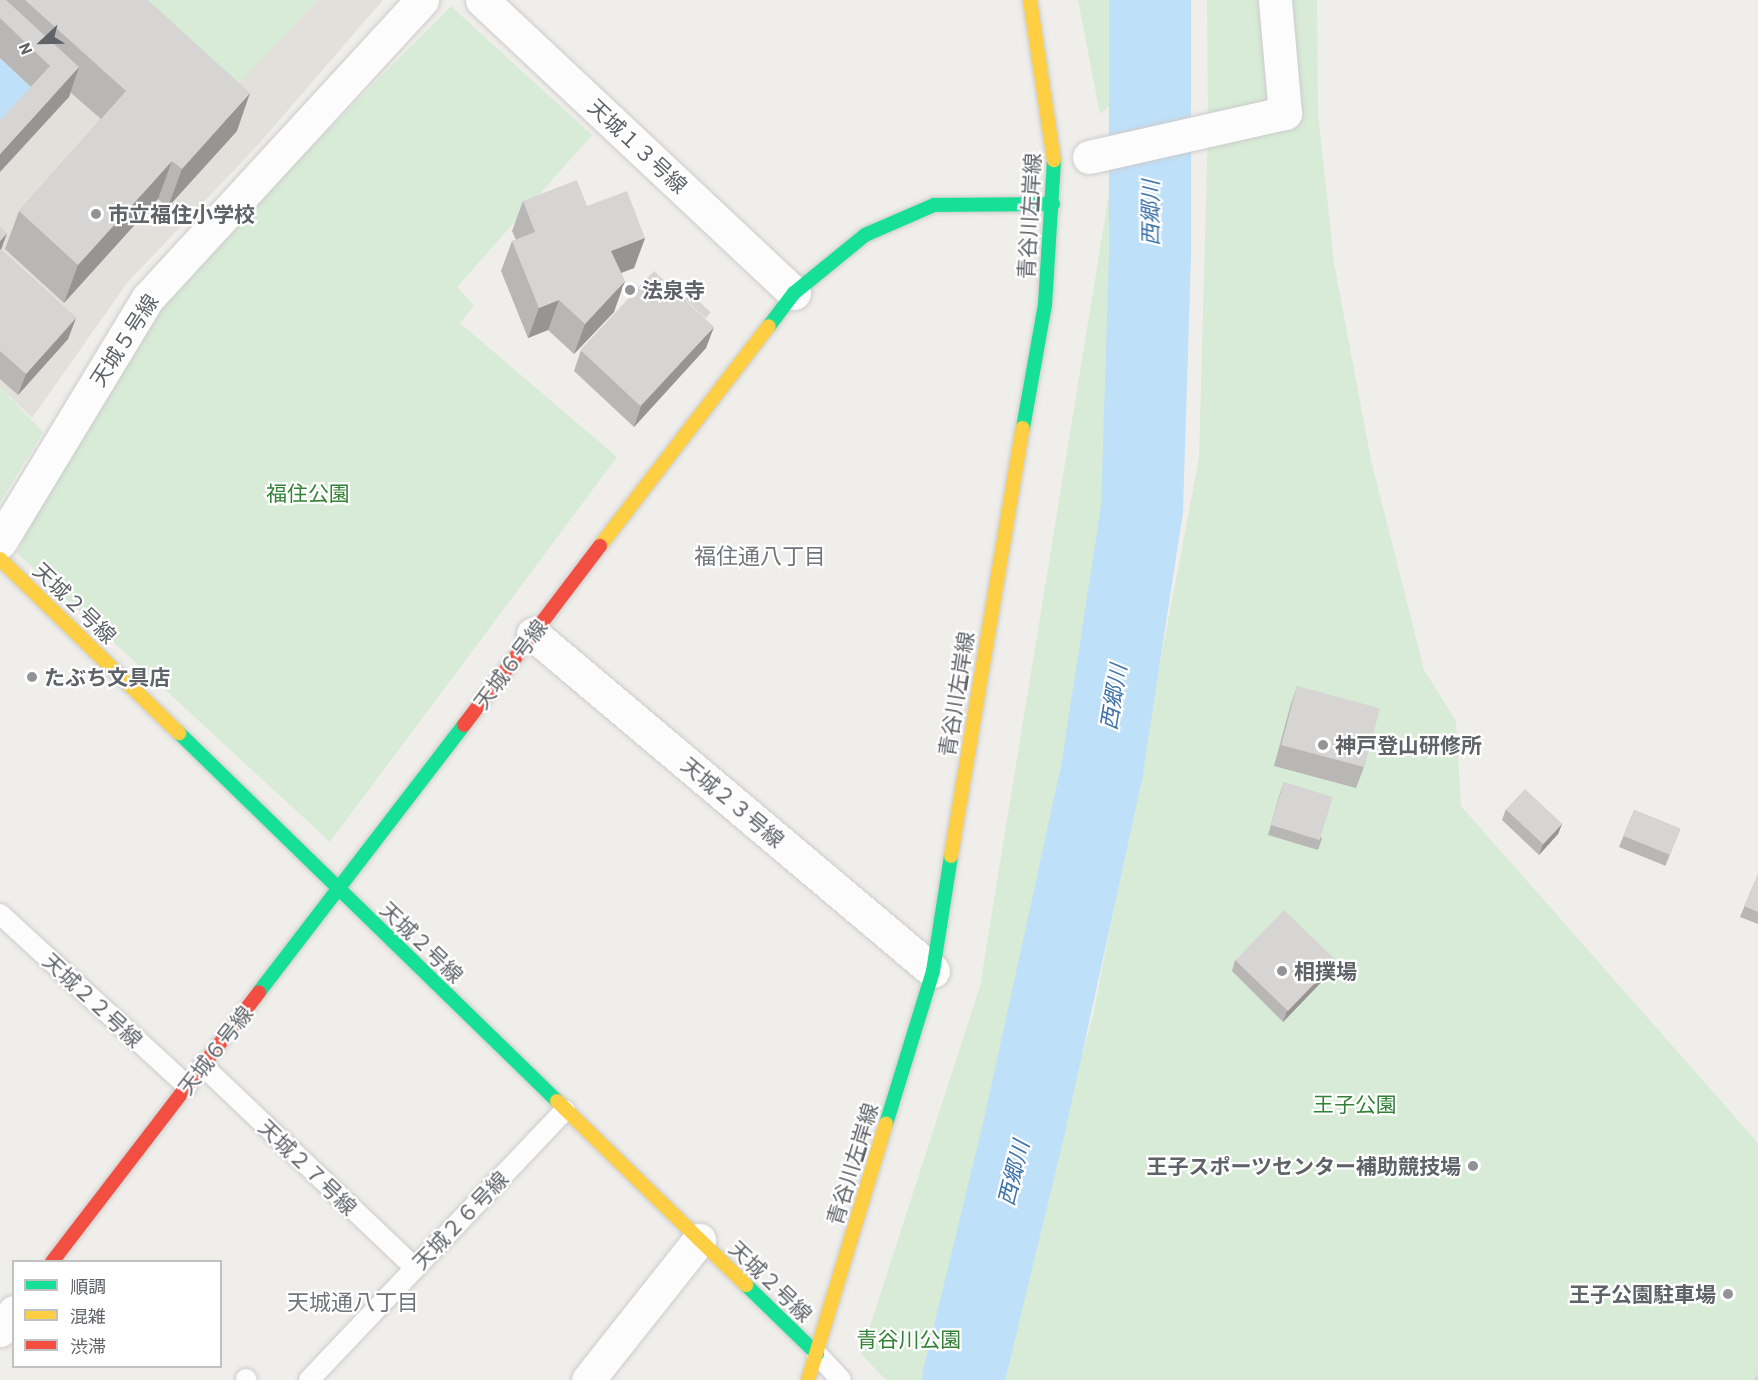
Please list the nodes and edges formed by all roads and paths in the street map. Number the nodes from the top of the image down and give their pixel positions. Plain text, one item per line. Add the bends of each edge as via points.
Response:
1 (422, 0) edge
2 (482, 0) edge
3 (1030, 0) edge
4 (1275, 0) edge
5 (1100, 154) dead end
6 (1053, 204) junction
7 (794, 293) junction
8 (0, 542) edge
9 (0, 560) edge
10 (533, 634) junction
11 (339, 891) junction
12 (0, 914) edge
13 (933, 971) junction
14 (203, 1066) junction
15 (187, 1086) junction
16 (565, 1110) junction
17 (699, 1240) junction
18 (54, 1260) edge
19 (414, 1268) junction
20 (12, 1315) edge
21 (0, 1330) edge
22 (816, 1354) junction
23 (309, 1380) edge
24 (588, 1380) edge
25 (808, 1380) edge
26 (841, 1380) edge

1 - 8 street, 天城５号線 via 148,298
2 - 7 street, 天城１３号線
3 - 6 street, 青谷川左岸線 via 1055,149
4 - 5 street via 1285,113
6 - 7 street, 天城６号線 via 934,205 865,235
6 - 13 street, 青谷川左岸線 via 1045,304 984,644
7 - 10 street, 天城６号線
9 - 11 street, 天城２号線
10 - 11 street, 天城６号線
10 - 13 street, 天城２３号線
11 - 14 street, 天城６号線
11 - 16 street, 天城２号線
12 - 15 lane, 天城２２号線
13 - 22 street, 青谷川左岸線
14 - 15 street, 天城６号線
14 - 19 lane, 天城２７号線
15 - 18 street, 天城６号線
16 - 17 street, 天城２号線
16 - 19 lane, 天城２６号線
17 - 22 street, 天城２号線
17 - 24 street
19 - 23 lane, 天城２６号線
20 - 21 street
22 - 25 street, 青谷川左岸線
22 - 26 lane

